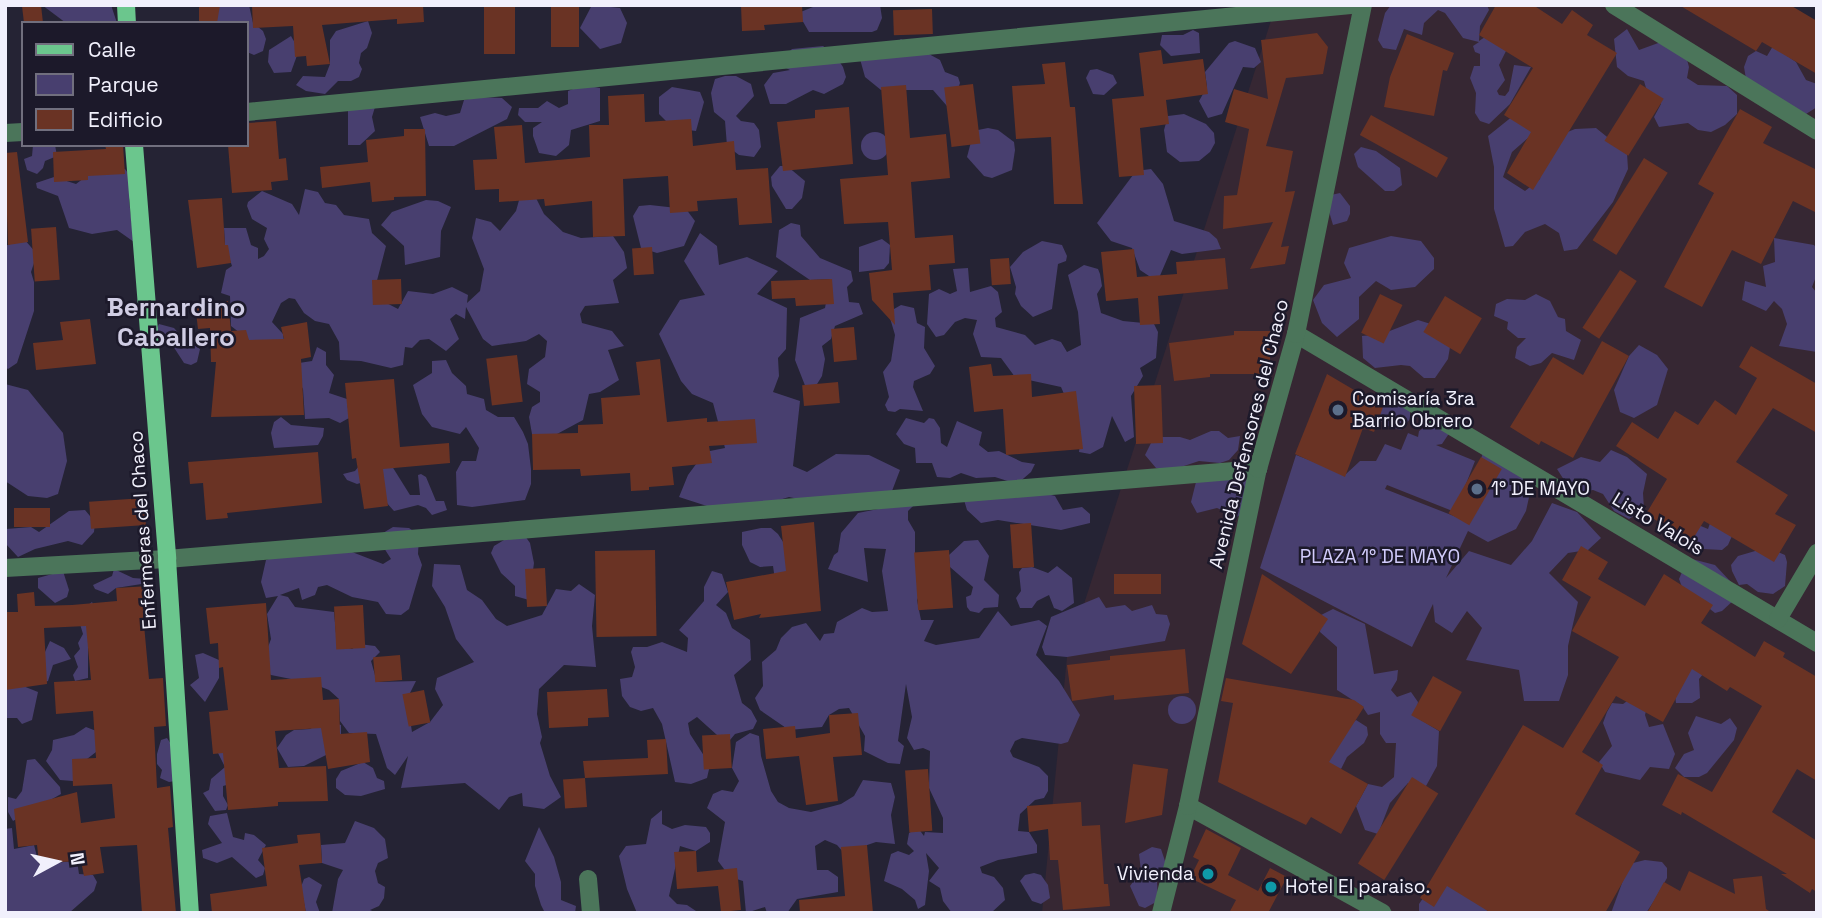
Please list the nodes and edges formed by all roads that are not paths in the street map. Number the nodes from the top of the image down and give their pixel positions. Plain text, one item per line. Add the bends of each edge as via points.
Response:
1 (1351, 5) edge
2 (1363, 5) edge
3 (1614, 5) edge
4 (248, 112) edge
5 (1817, 131) edge
6 (134, 147) edge
7 (1296, 334) junction
8 (1258, 469) junction
9 (1817, 553) edge
10 (167, 559) junction
11 (5, 568) edge
12 (1778, 619) junction
13 (1817, 643) edge
14 (1188, 806) junction
15 (588, 879) dead end
16 (190, 913) edge
17 (590, 913) edge
18 (1161, 913) edge
19 (1383, 913) edge

1 - 4 street
2 - 7 street, Avenida Defensores del Chaco
3 - 5 street
6 - 10 main road, Enfermeras del Chaco
7 - 8 street, Avenida Defensores del Chaco
7 - 12 street, Listo Valois
8 - 10 street
8 - 14 street, Avenida Defensores del Chaco
9 - 12 street
10 - 11 street
10 - 16 main road, Enfermeras del Chaco
12 - 13 street, Listo Valois
14 - 18 street, Avenida Defensores del Chaco
14 - 19 street
15 - 17 street

